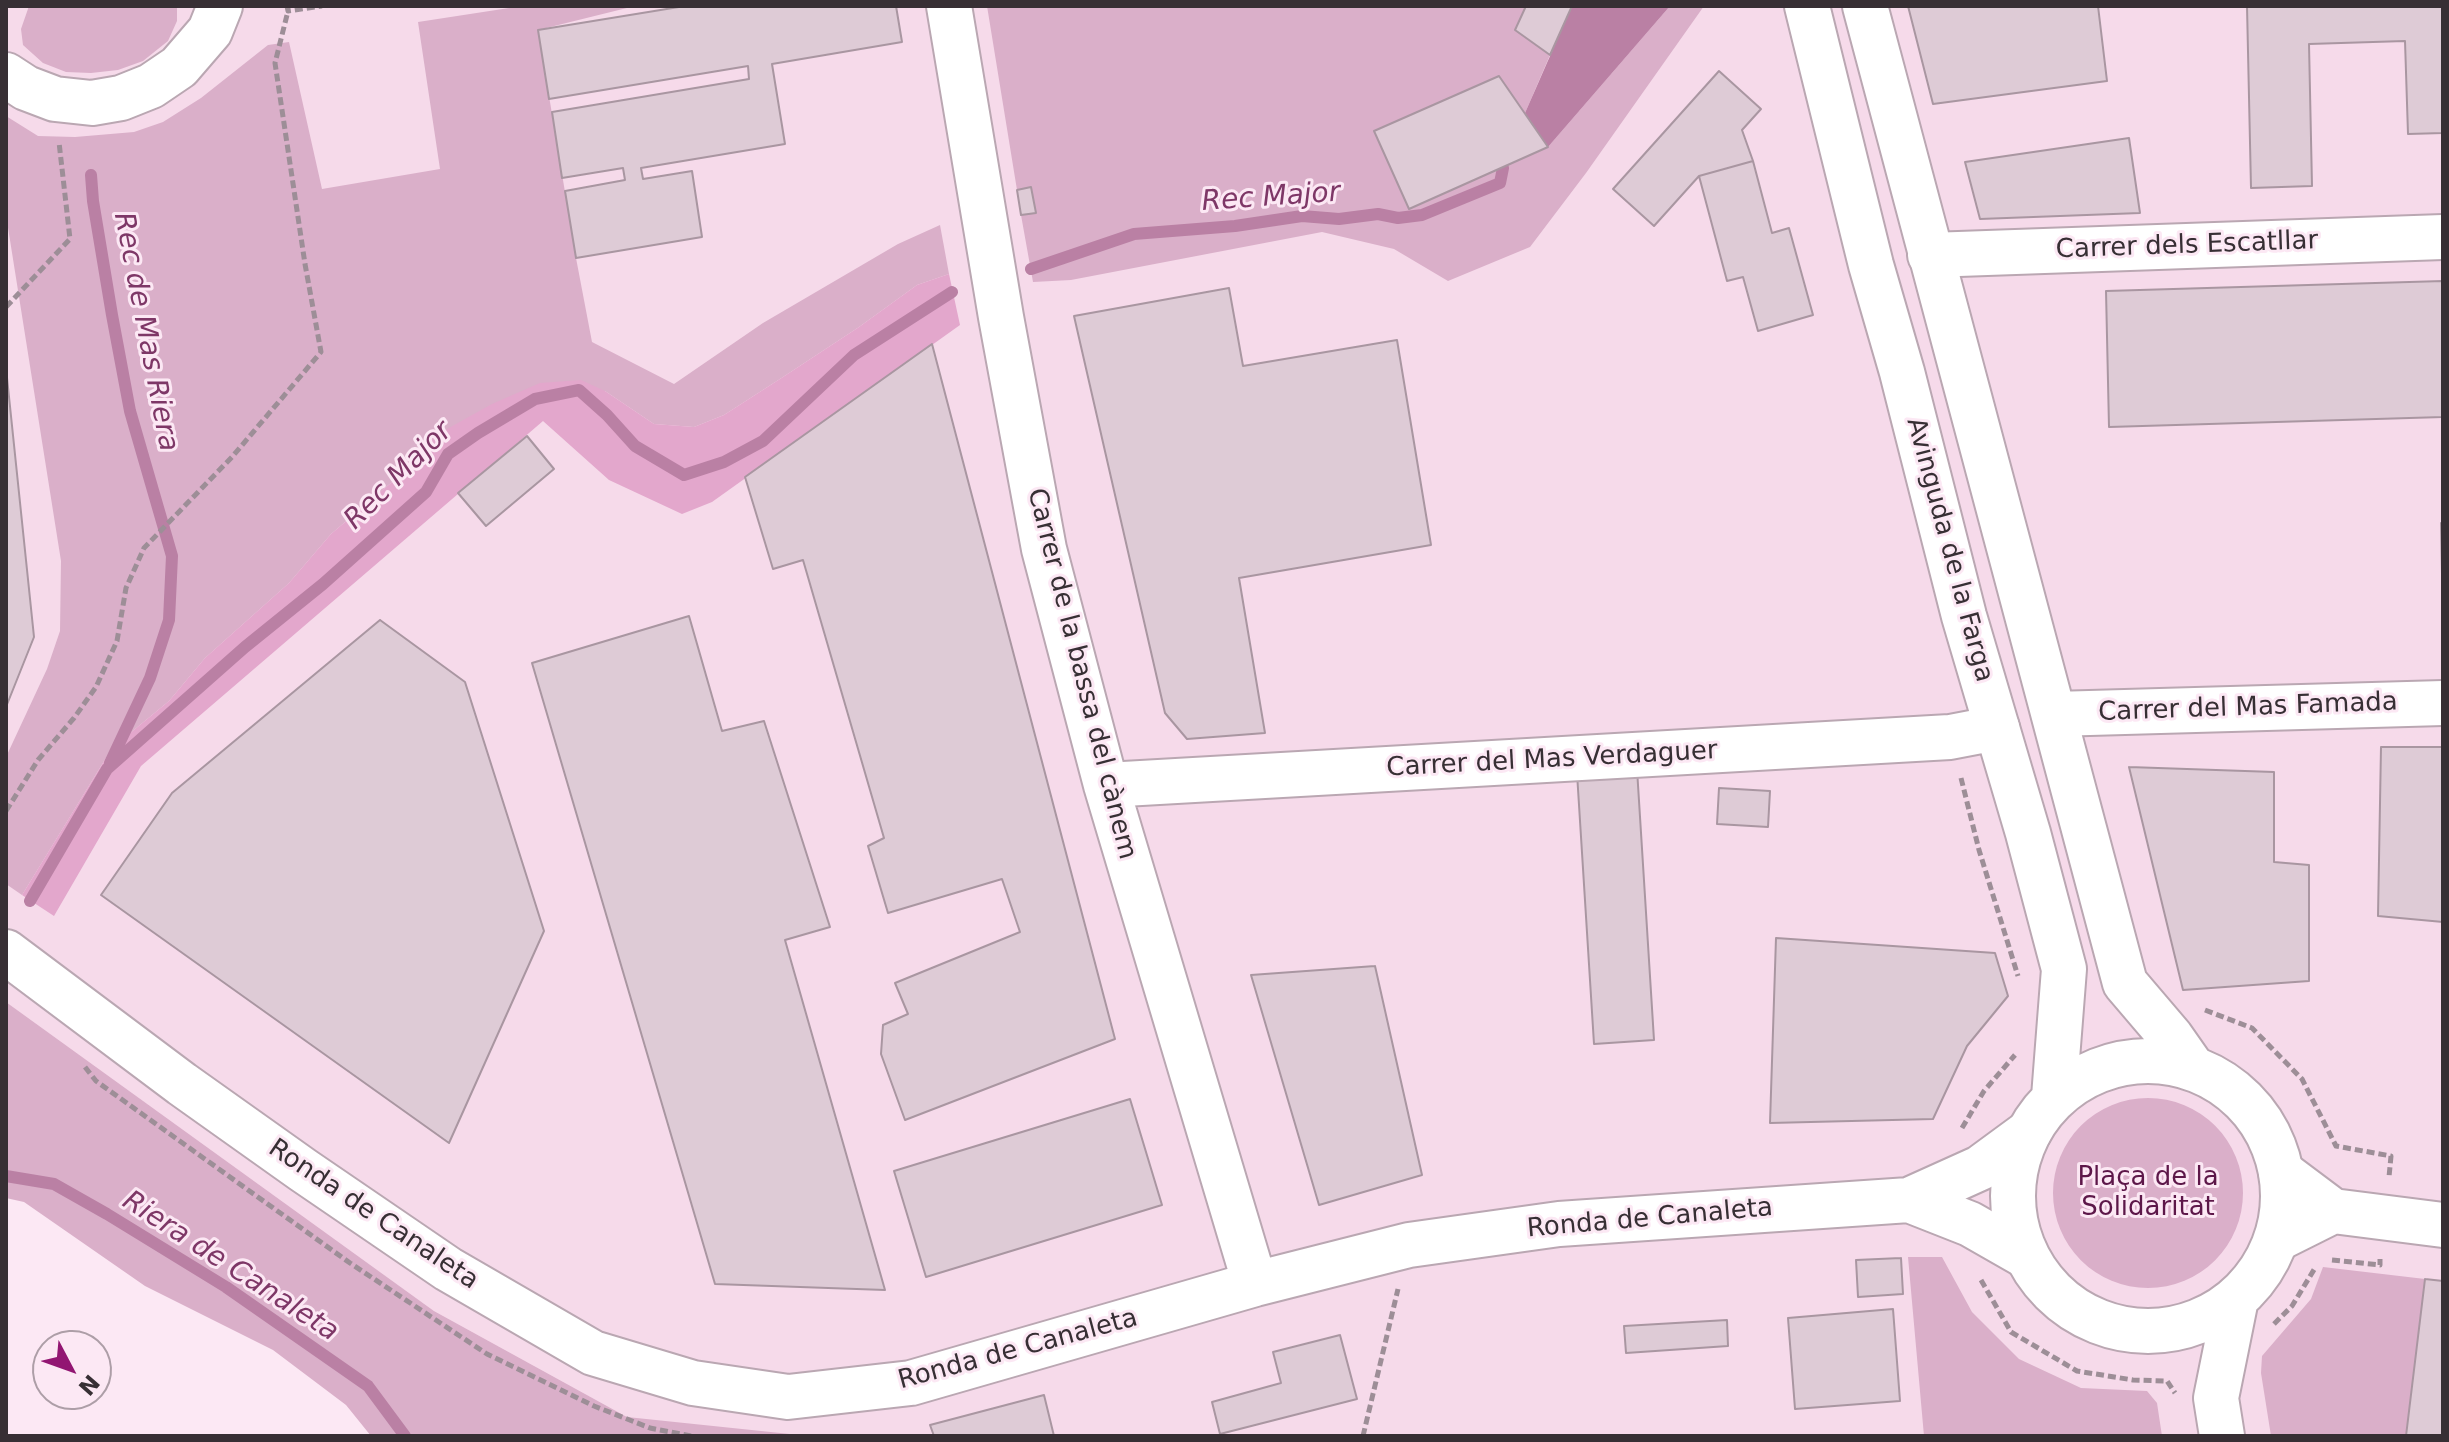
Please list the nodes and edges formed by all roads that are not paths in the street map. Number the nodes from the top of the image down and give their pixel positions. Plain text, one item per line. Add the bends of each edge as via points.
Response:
1 (220, 6) edge
2 (949, 6) edge
3 (1807, 6) edge
4 (1865, 6) edge
5 (6, 75) edge
6 (2443, 237) edge
7 (1930, 255) junction
8 (2443, 703) edge
9 (2054, 714) junction
10 (1997, 728) junction
11 (1106, 785) junction
12 (6, 952) edge
13 (2192, 1067) junction
14 (2054, 1097) junction
15 (2029, 1132) junction
16 (2281, 1172) junction
17 (1909, 1200) junction
18 (2333, 1211) junction
19 (2443, 1225) edge
20 (2277, 1239) junction
21 (2026, 1256) junction
22 (1255, 1284) junction
23 (2236, 1299) junction
24 (2164, 1331) junction
25 (2205, 1410) edge

1 - 5 street via 210,31 179,67 121,98 92,103 55,99
2 - 11 street, Carrer de la bassa del cànem via 1044,549
3 - 10 street, Avinguda de la Farga via 1871,265
4 - 7 street
6 - 7 street, Carrer dels Escatllar
7 - 9 street
8 - 9 street, Carrer del Mas Famada
9 - 13 street via 2125,983
10 - 11 street, Carrer del Mas Verdaguer via 1950,737
10 - 14 street, Avinguda de la Farga via 2064,969
11 - 22 street, Carrer de la bassa del cànem
12 - 22 street, Ronda de Canaleta via 206,1101 448,1269 593,1353 693,1383 788,1397 911,1383
13 - 14 street via 2156,1060 2119,1063 2085,1075
13 - 16 street via 2230,1086 2259,1117
14 - 15 street
15 - 17 street, Ronda de Canaleta via 1980,1168
15 - 21 street via 2014,1173 2014,1217
16 - 18 street
16 - 20 street via 2285,1197
17 - 21 street, Ronda de Canaleta via 1970,1224
17 - 22 street, Ronda de Canaleta via 1559,1224 1409,1245
18 - 19 street
18 - 20 street
20 - 23 street via 2261,1272
21 - 24 street via 2050,1291 2083,1316 2122,1329
23 - 24 street via 2204,1320
23 - 25 street
24 - 25 street

